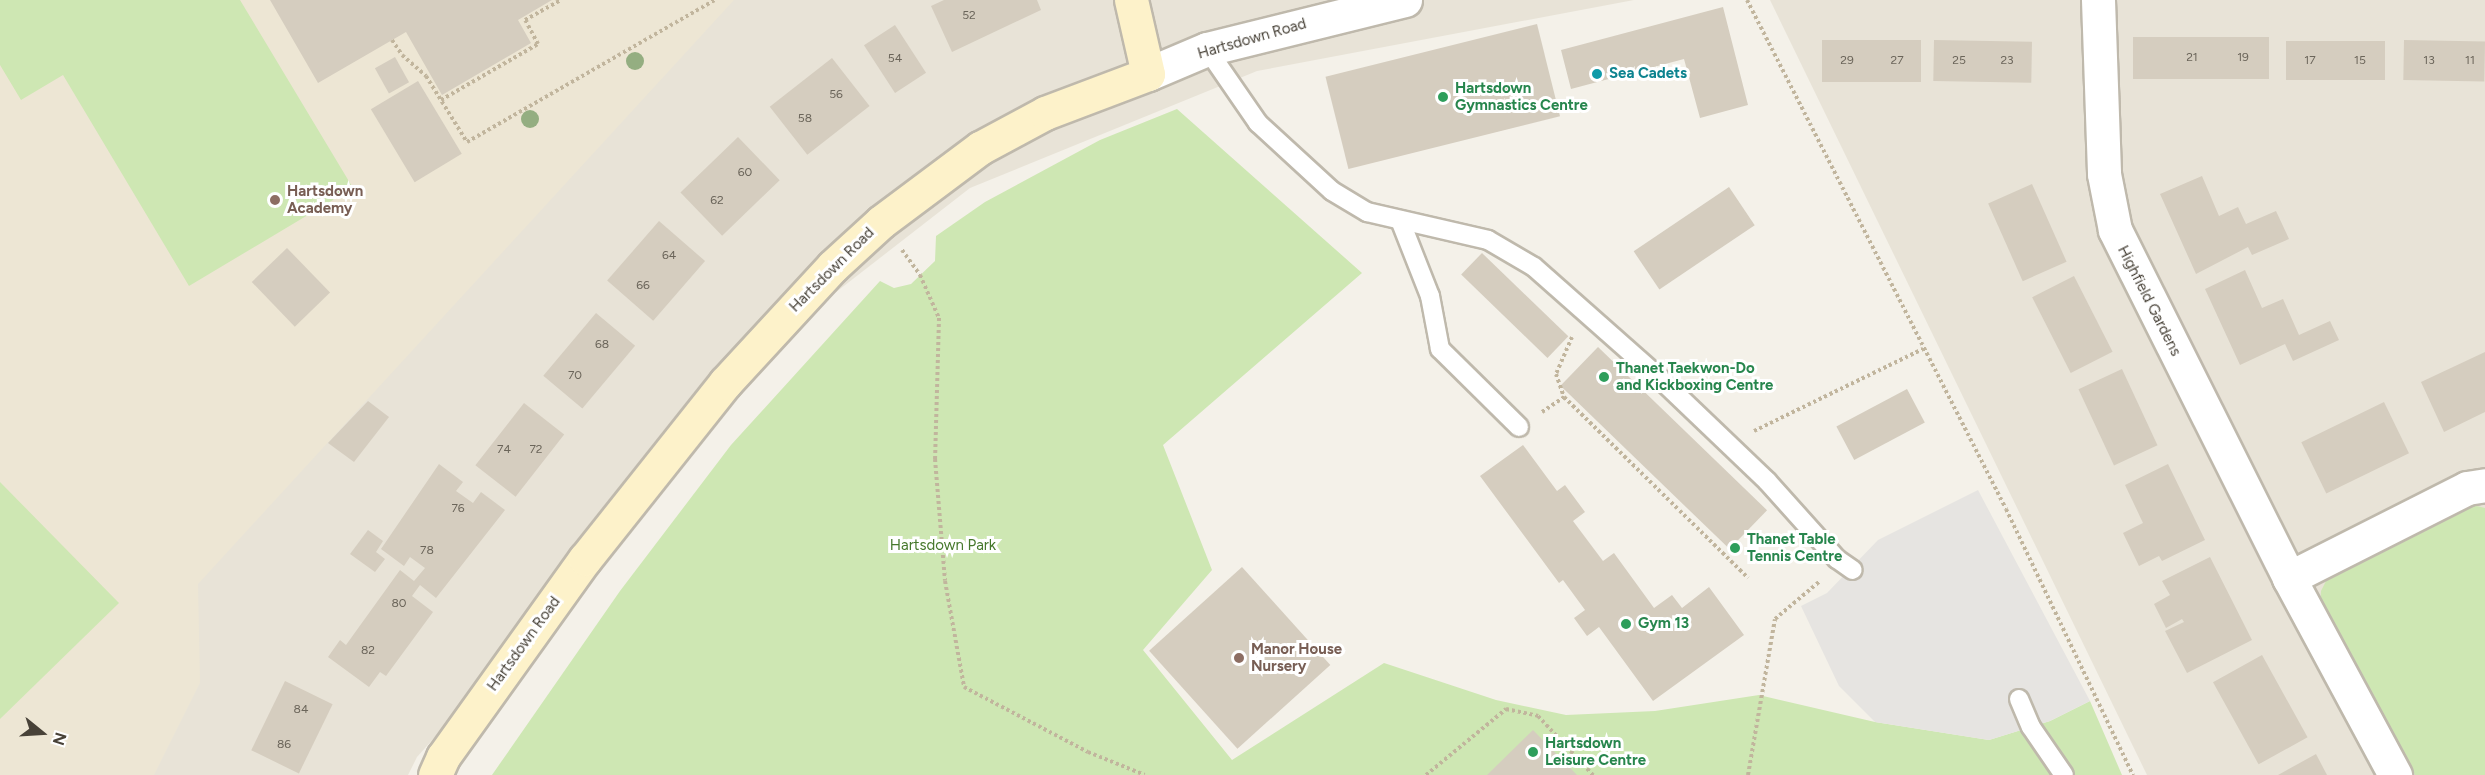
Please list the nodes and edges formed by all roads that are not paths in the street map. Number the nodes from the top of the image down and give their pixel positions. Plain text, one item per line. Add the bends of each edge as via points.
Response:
1 (1131, 0) edge
2 (1405, 0) edge
3 (2098, 0) edge
4 (1207, 50) junction
5 (1148, 74) junction
6 (1400, 220) junction
7 (1519, 427) dead end
8 (2485, 485) edge
9 (1853, 570) dead end
10 (2289, 578) junction
11 (2019, 699) dead end
12 (435, 775) edge
13 (2064, 775) edge
14 (2395, 775) edge

1 - 5 main road
2 - 4 street, Hartsdown Road
3 - 10 street, Highfield Gardens via 2104,183 2115,230
4 - 5 street, Hartsdown Road
4 - 6 lane via 1258,123 1305,168 1332,191 1368,212
5 - 12 main road, Hartsdown Road via 1045,113 989,143 881,222 832,266 725,383 585,559 443,757
6 - 7 lane via 1430,296 1440,350
6 - 9 lane via 1488,240 1534,267 1603,325 1731,446 1837,560
8 - 10 street via 2467,488
10 - 14 street, Highfield Gardens
11 - 13 lane via 2031,727

